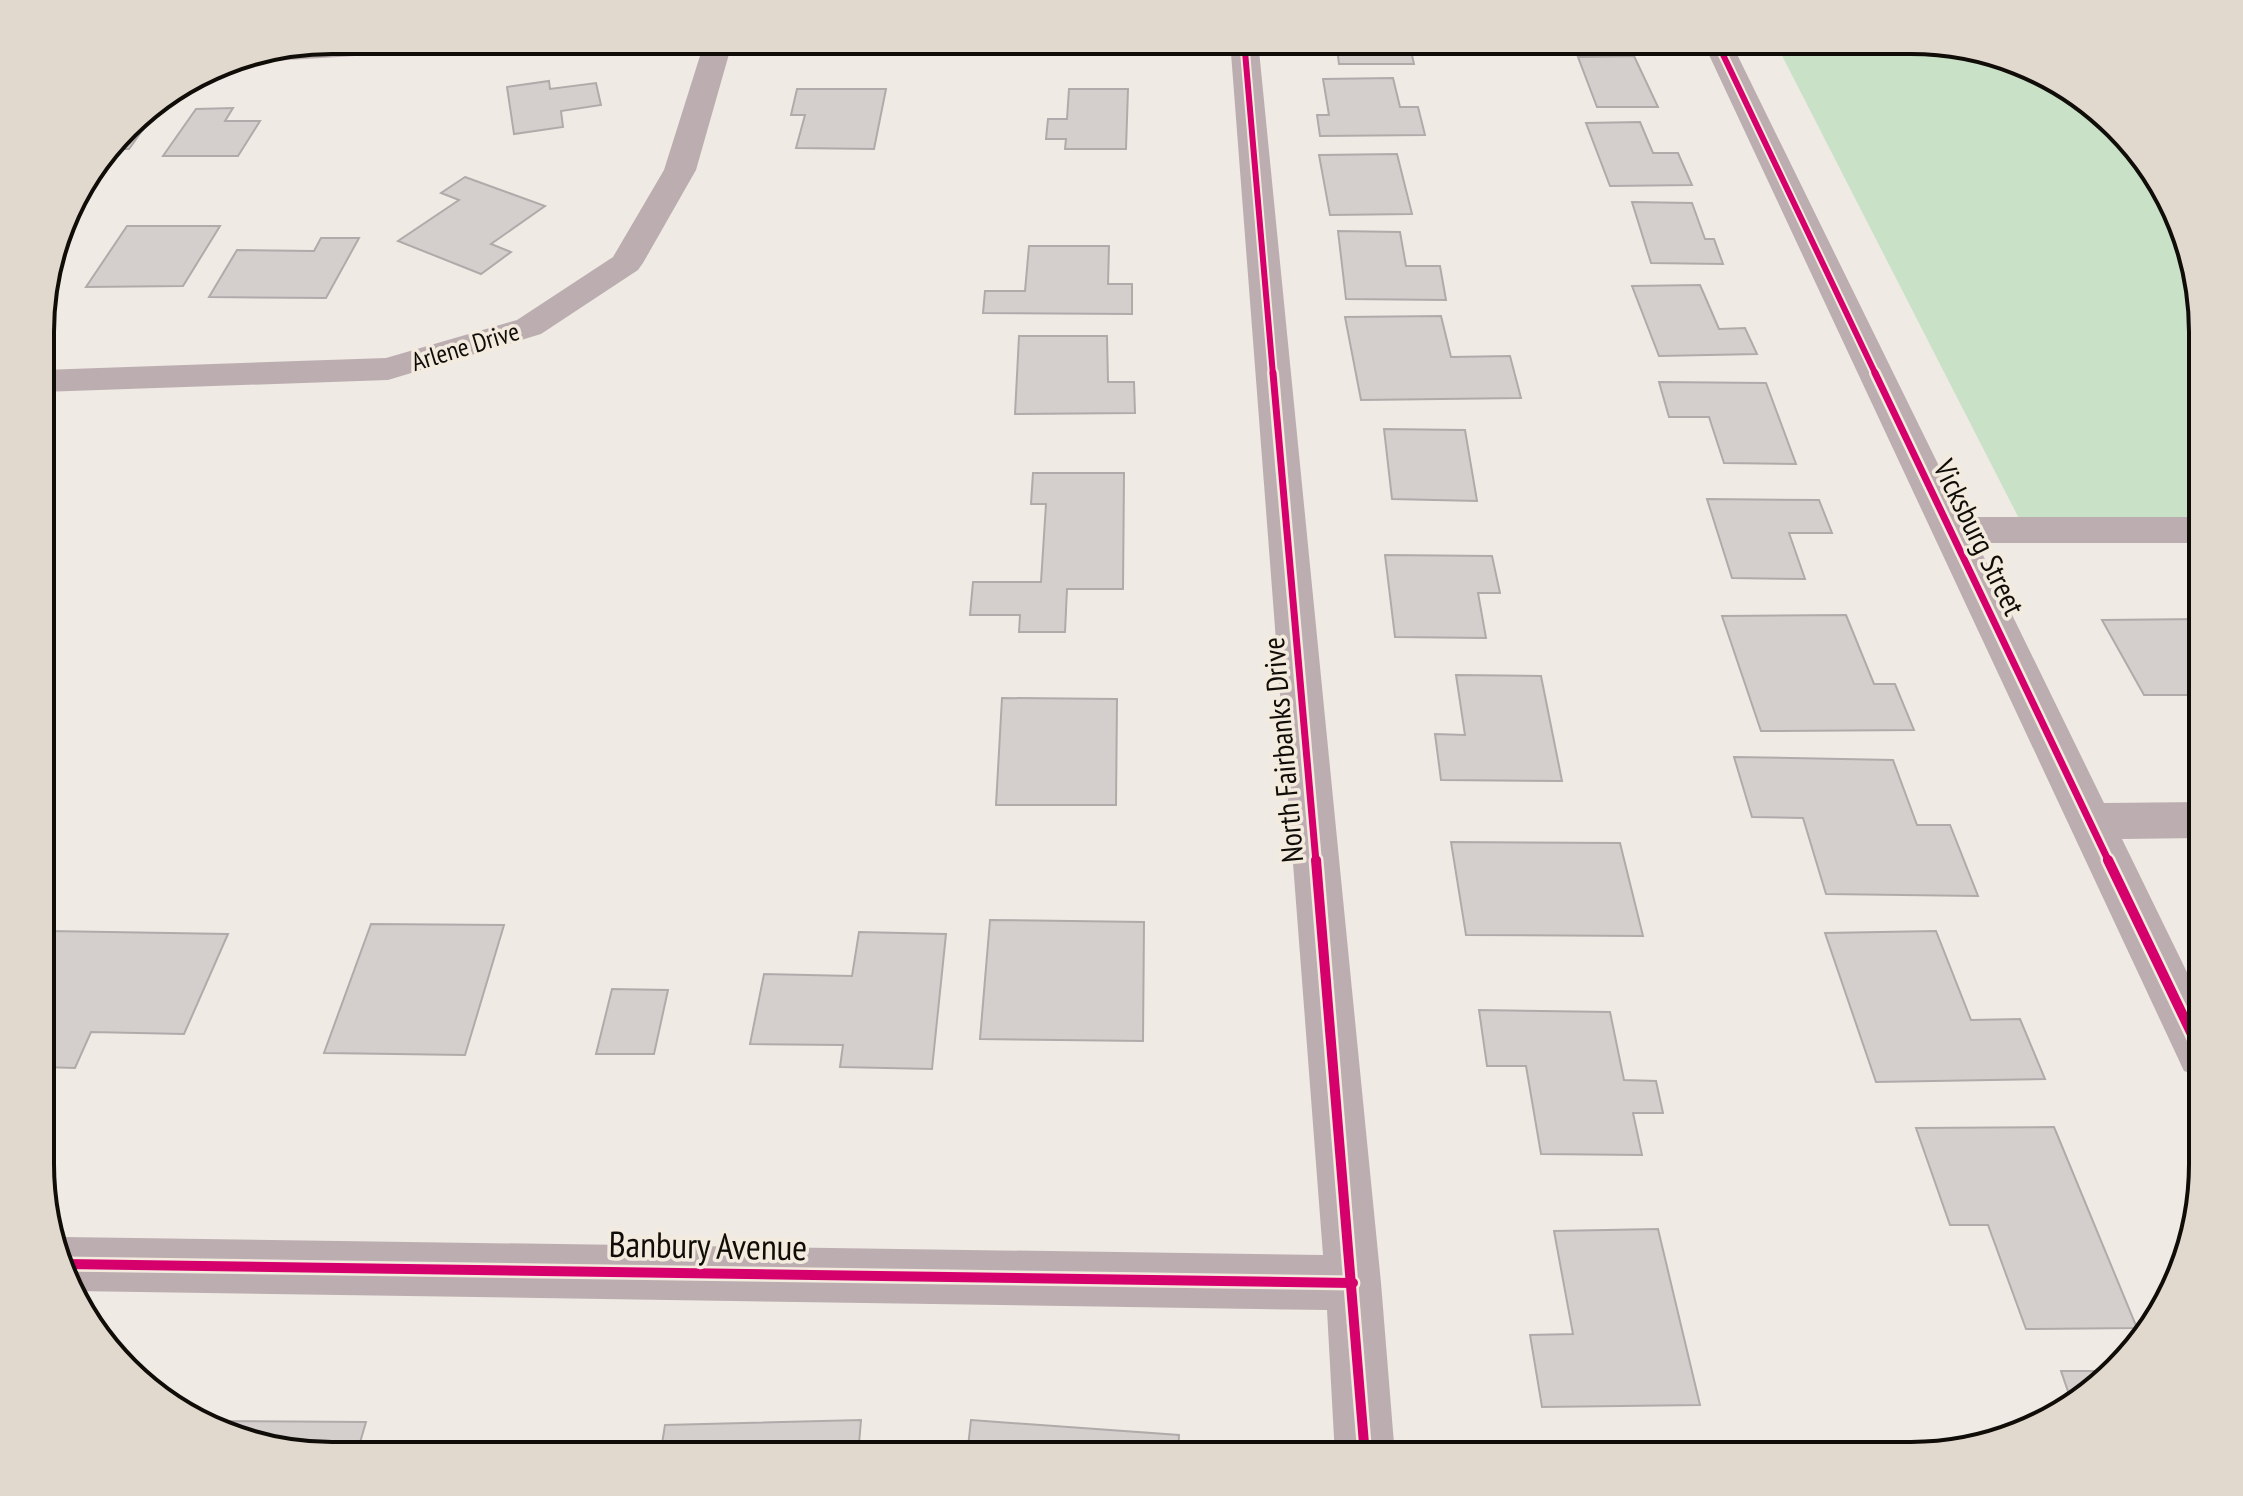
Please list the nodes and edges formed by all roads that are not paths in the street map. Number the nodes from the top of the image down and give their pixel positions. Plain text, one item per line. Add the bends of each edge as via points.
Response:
1 (1245, 54) edge
2 (1723, 54) edge
3 (715, 55) edge
4 (54, 381) edge
5 (1949, 530) junction
6 (2188, 530) edge
7 (2188, 820) edge
8 (2092, 821) junction
9 (2188, 1025) edge
10 (73, 1264) edge
11 (1353, 1283) junction
12 (1364, 1441) edge

1 - 11 street, North Fairbanks Drive
2 - 5 street, Vicksburg Street
3 - 4 street, Arlene Drive via 680,170 626,263 529,327 388,369
5 - 6 street
5 - 8 street, Vicksburg Street
7 - 8 street
8 - 9 street, Vicksburg Street
10 - 11 street, Banbury Avenue
11 - 12 street, North Fairbanks Drive

